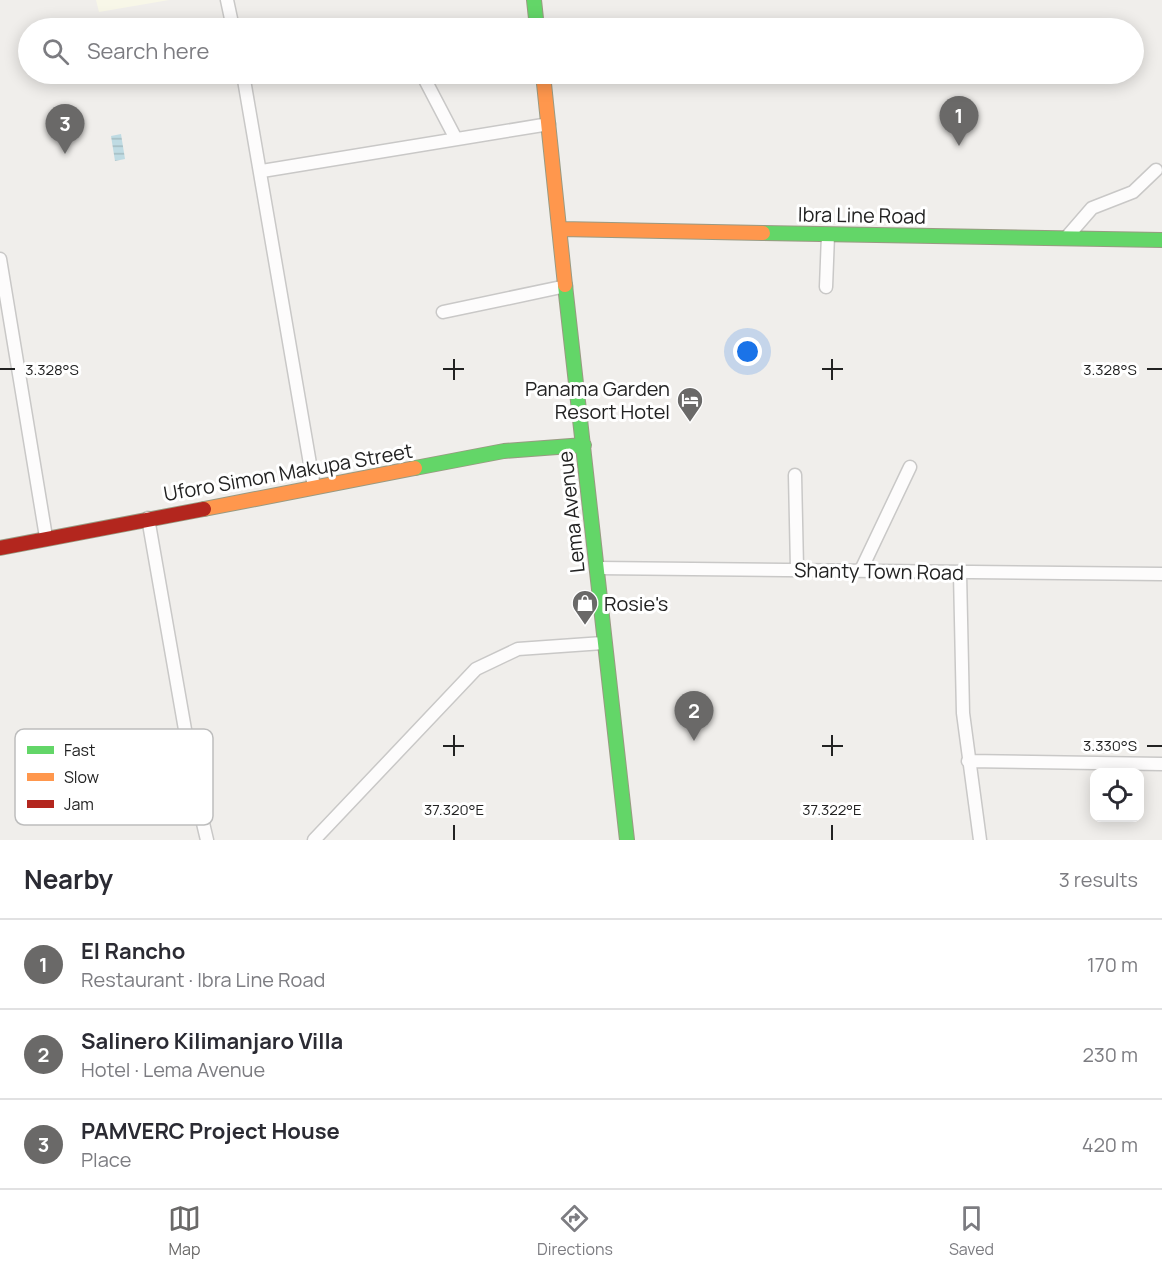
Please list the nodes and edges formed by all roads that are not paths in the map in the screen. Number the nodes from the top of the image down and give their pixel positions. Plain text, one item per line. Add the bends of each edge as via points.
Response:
1 (227, 0) edge
2 (534, 0) edge
3 (231, 18) edge
4 (536, 18) edge
5 (245, 84) edge
6 (427, 84) edge
7 (544, 84) edge
8 (549, 124) junction
9 (456, 139) junction
10 (1156, 170) dead end
11 (262, 171) junction
12 (561, 229) junction
13 (828, 235) junction
14 (1066, 238) junction
15 (1162, 240) edge
16 (0, 259) edge
17 (566, 286) junction
18 (826, 287) dead end
19 (443, 312) dead end
20 (584, 445) junction
21 (910, 467) dead end
22 (795, 475) dead end
23 (314, 487) junction
24 (148, 518) junction
25 (46, 537) junction
26 (0, 548) edge
27 (597, 568) junction
28 (797, 568) junction
29 (861, 570) junction
30 (960, 573) junction
31 (1162, 574) edge
32 (603, 643) junction
33 (185, 729) edge
34 (968, 761) junction
35 (1162, 764) edge
36 (203, 825) edge
37 (207, 840) edge
38 (314, 840) edge
39 (627, 840) edge
40 (980, 840) edge

1 - 3 street
2 - 4 street
5 - 11 street
6 - 9 street
7 - 8 street, Lema Avenue
8 - 9 street
8 - 12 street, Lema Avenue
9 - 11 street
10 - 14 street via 1133,192 1092,208
11 - 23 street
12 - 13 street, Ibra Line Road
12 - 17 street, Lema Avenue
13 - 14 street, Ibra Line Road
13 - 18 street
14 - 15 street, Ibra Line Road
16 - 25 street
17 - 19 street
17 - 20 street, Lema Avenue
20 - 23 street, Uforo Simon Makupa Street via 504,451
20 - 27 street, Lema Avenue
21 - 29 street
22 - 28 street
23 - 24 street, Uforo Simon Makupa Street
24 - 25 street, Uforo Simon Makupa Street
24 - 33 street
25 - 26 street, Uforo Simon Makupa Street
27 - 28 street, Shanty Town Road
27 - 32 street, Lema Avenue
28 - 29 street, Shanty Town Road
29 - 30 street, Shanty Town Road
30 - 31 street, Shanty Town Road
30 - 34 street via 960,667
32 - 38 street via 518,649 476,669
32 - 39 street, Lema Avenue
34 - 35 street
34 - 40 street
36 - 37 street

